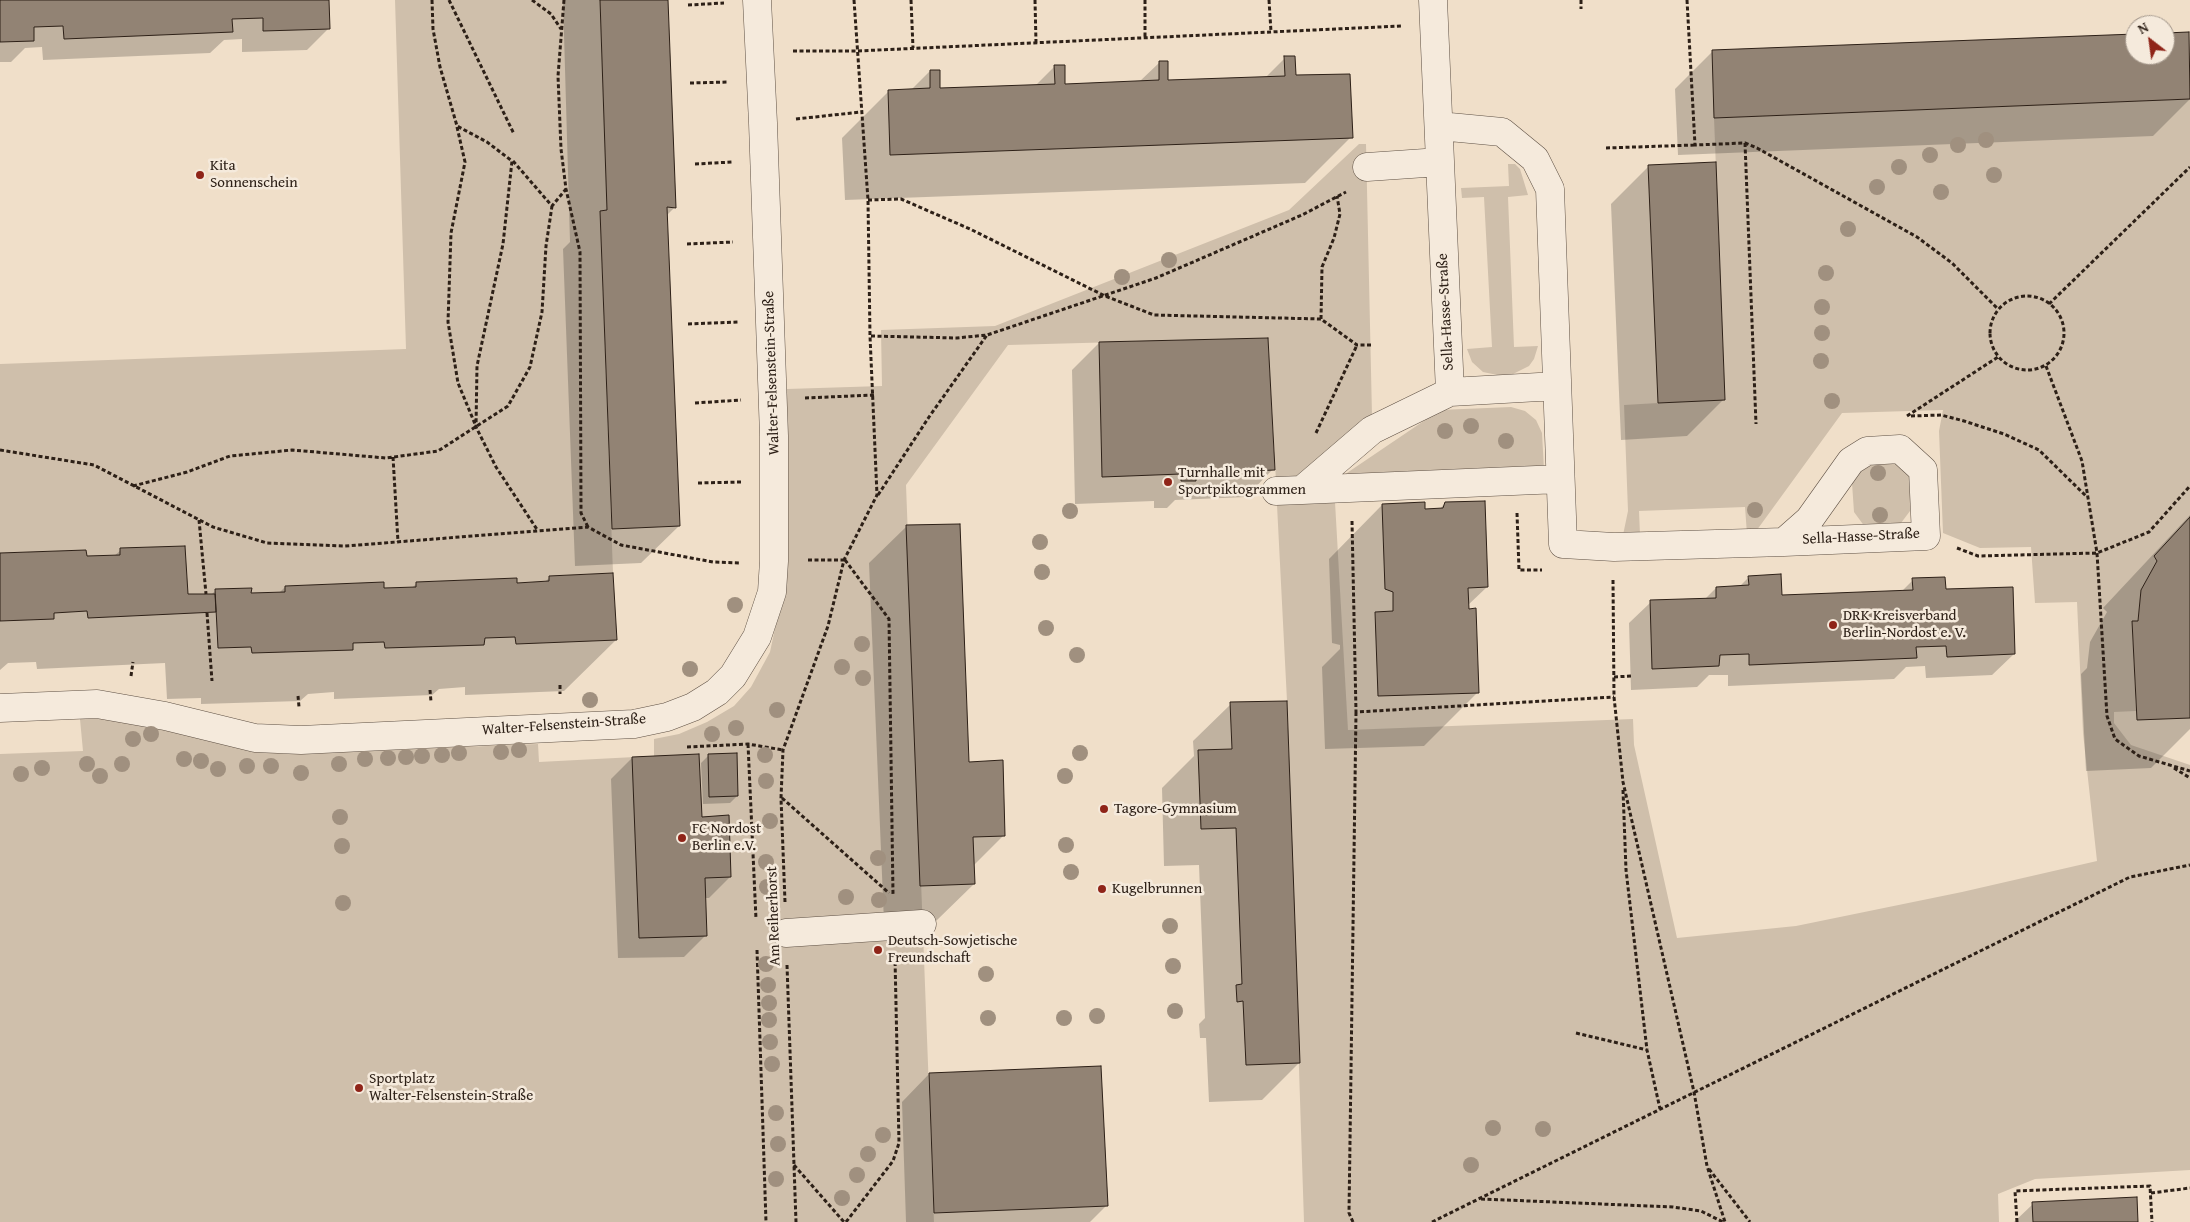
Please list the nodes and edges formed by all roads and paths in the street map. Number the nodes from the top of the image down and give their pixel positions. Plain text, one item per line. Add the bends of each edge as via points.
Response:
1 (432, 0) edge
2 (449, 0) edge
3 (532, 0) edge
4 (564, 0) edge
5 (757, 0) edge
6 (854, 0) edge
7 (911, 0) edge
8 (1035, 0) edge
9 (1145, 0) edge
10 (1269, 0) edge
11 (1581, 0) edge
12 (1687, 0) edge
13 (1581, 9) dead end
14 (1434, 12) edge
15 (562, 29) junction
16 (1271, 32) junction
17 (1145, 38) junction
18 (1036, 43) junction
19 (913, 48) junction
20 (856, 51) junction
21 (759, 52) junction
22 (861, 112) junction
23 (763, 123) junction
24 (457, 126) junction
25 (1439, 126) junction
26 (514, 134) dead end
27 (1745, 143) junction
28 (1695, 145) junction
29 (1606, 148) dead end
30 (512, 161) junction
31 (1440, 162) junction
32 (2190, 167) edge
33 (1359, 178) joint
34 (566, 189) junction
35 (1337, 196) junction
36 (868, 200) junction
37 (552, 206) junction
38 (767, 240) junction
39 (687, 244) dead end
40 (1105, 296) junction
41 (2049, 304) junction
42 (1998, 309) junction
43 (1321, 318) junction
44 (770, 320) junction
45 (688, 324) dead end
46 (987, 335) junction
47 (870, 336) junction
48 (1357, 345) junction
49 (1371, 345) dead end
50 (1998, 357) junction
51 (2046, 366) junction
52 (1557, 386) junction
53 (1450, 392) junction
54 (874, 395) junction
55 (773, 399) junction
56 (695, 403) dead end
57 (1756, 424) dead end
58 (476, 427) junction
59 (1313, 439) dead end
60 (0, 450) edge
61 (393, 458) junction
62 (775, 480) junction
63 (1560, 480) junction
64 (698, 483) dead end
65 (133, 486) junction
66 (2190, 486) edge
67 (1352, 490) junction
68 (878, 496) junction
69 (2088, 497) junction
70 (199, 520) junction
71 (588, 527) junction
72 (539, 531) junction
73 (1926, 536) junction
74 (398, 542) junction
75 (1784, 542) junction
76 (1614, 547) junction
77 (2097, 553) junction
78 (844, 560) junction
79 (774, 561) junction
80 (206, 594) dead end
81 (207, 613) dead end
82 (1631, 676) dead end
83 (1614, 677) junction
84 (212, 681) dead end
85 (1614, 698) junction
86 (0, 708) edge
87 (1356, 712) junction
88 (748, 744) dead end
89 (2169, 765) junction
90 (2190, 771) edge
91 (2190, 778) edge
92 (1623, 782) junction
93 (781, 798) junction
94 (2190, 865) edge
95 (756, 922) dead end
96 (922, 924) dead end
97 (894, 925) junction
98 (786, 933) junction
99 (756, 941) dead end
100 (1576, 1033) dead end
101 (1647, 1050) junction
102 (1694, 1092) junction
103 (1660, 1109) junction
104 (794, 1165) junction
105 (1707, 1166) junction
106 (2190, 1188) edge
107 (2151, 1192) junction
108 (1480, 1199) junction
109 (766, 1222) edge
110 (796, 1222) edge
111 (845, 1222) edge
112 (1353, 1222) edge
113 (1432, 1222) edge
114 (1724, 1222) edge
115 (1750, 1222) edge
116 (2016, 1222) edge
117 (2152, 1222) edge

1 - 24 path via 433,30 440,66
2 - 26 path
3 - 15 path via 551,14
4 - 15 path
5 - 21 street, Walter-Felsenstein-Straße
6 - 20 path
7 - 19 path
8 - 18 path
9 - 17 path
10 - 16 path
11 - 13 path
12 - 28 path
14 - 16 path
14 - 25 street, Sella-Hasse-Straße
15 - 34 path via 558,76 560,149
16 - 17 path
17 - 18 path
18 - 19 path
19 - 20 path
20 - 21 path
20 - 22 path
21 - 23 street, Walter-Felsenstein-Straße
22 - 23 path
22 - 36 path
23 - 38 street, Walter-Felsenstein-Straße
24 - 30 path via 487,142
24 - 58 path via 465,162 450,233 448,322 458,383
25 - 31 street, Sella-Hasse-Straße
25 - 52 street, Sella-Hasse-Straße via 1502,132 1535,159 1550,189
27 - 28 path
27 - 42 path via 1917,236 1952,263
27 - 57 path
28 - 29 path
30 - 37 path
30 - 58 path via 503,244 477,366
31 - 33 street
31 - 53 street, Sella-Hasse-Straße
32 - 41 path
33 - 35 path
34 - 37 path
34 - 71 path via 580,252 580,513
35 - 40 path via 1302,215 1156,278
35 - 43 path via 1340,214 1322,267
36 - 40 path via 901,198
36 - 47 path
37 - 58 path via 542,312 530,368 508,406
38 - 39 path
38 - 44 street, Walter-Felsenstein-Straße
40 - 43 path via 1154,315
40 - 46 path
41 - 42 path via 2034,296 2020,296
41 - 51 path via 2062,320 2064,333 2056,357
42 - 50 path via 1990,333
43 - 48 path
44 - 45 path
44 - 55 street, Walter-Felsenstein-Straße
46 - 47 path via 957,338
46 - 68 path, Am Reiherhorst
47 - 54 path
48 - 49 path
48 - 59 path
50 - 51 path via 2008,366 2021,370
50 - 69 path via 1906,416 1941,415 2004,434 2039,450
51 - 69 path via 2082,462
52 - 53 street, Sella-Hasse-Straße
52 - 63 street, Sella-Hasse-Straße
53 - 67 street via 1372,430 1289,490
54 - 55 path
54 - 68 path
55 - 56 path
55 - 62 street, Walter-Felsenstein-Straße
58 - 61 path via 438,450
58 - 72 path via 496,467
60 - 65 path via 94,465
61 - 65 path via 292,450 230,456 188,472
61 - 74 path
62 - 64 path
62 - 79 street, Walter-Felsenstein-Straße
63 - 67 street
63 - 76 street, Sella-Hasse-Straße via 1563,544
65 - 70 path
66 - 77 path via 2149,532
67 - 87 path
68 - 78 path, Am Reiherhorst
69 - 77 path
70 - 74 path via 267,543 345,546
70 - 80 path
71 - 72 path
71 - 79 path via 621,545 689,558 727,564
72 - 74 path
73 - 75 street, Sella-Hasse-Straße
73 - 75 street, Sella-Hasse-Straße via 1923,470 1900,449 1867,451 1851,461 1809,520
73 - 77 path via 1978,556
75 - 76 street, Sella-Hasse-Straße
76 - 83 path
77 - 89 path via 2107,716 2115,739 2139,756
78 - 93 path, Am Reiherhorst via 828,626 783,750
78 - 93 path via 889,619 893,897
79 - 86 street, Walter-Felsenstein-Straße via 772,592 757,637 733,676 717,692 693,707 634,724 291,740 255,738 165,716 97,704
81 - 84 path
82 - 83 path
83 - 85 path
85 - 87 path
85 - 92 path
87 - 112 path via 1349,1213
88 - 95 path
89 - 90 path
89 - 91 path
92 - 101 path via 1626,870
92 - 102 path
93 - 98 path, Am Reiherhorst
94 - 102 path via 2130,876
96 - 97 street
97 - 98 street
97 - 111 path via 899,1143 892,1161
98 - 104 path, Am Reiherhorst
99 - 109 path
100 - 101 path
101 - 103 path
102 - 103 path
102 - 105 path
103 - 108 path
104 - 110 path, Am Reiherhorst
104 - 111 path
105 - 114 path
105 - 115 path
106 - 107 path
107 - 116 path via 2150,1186 2015,1191
107 - 117 path
108 - 113 path
108 - 114 path via 1673,1207 1701,1211

